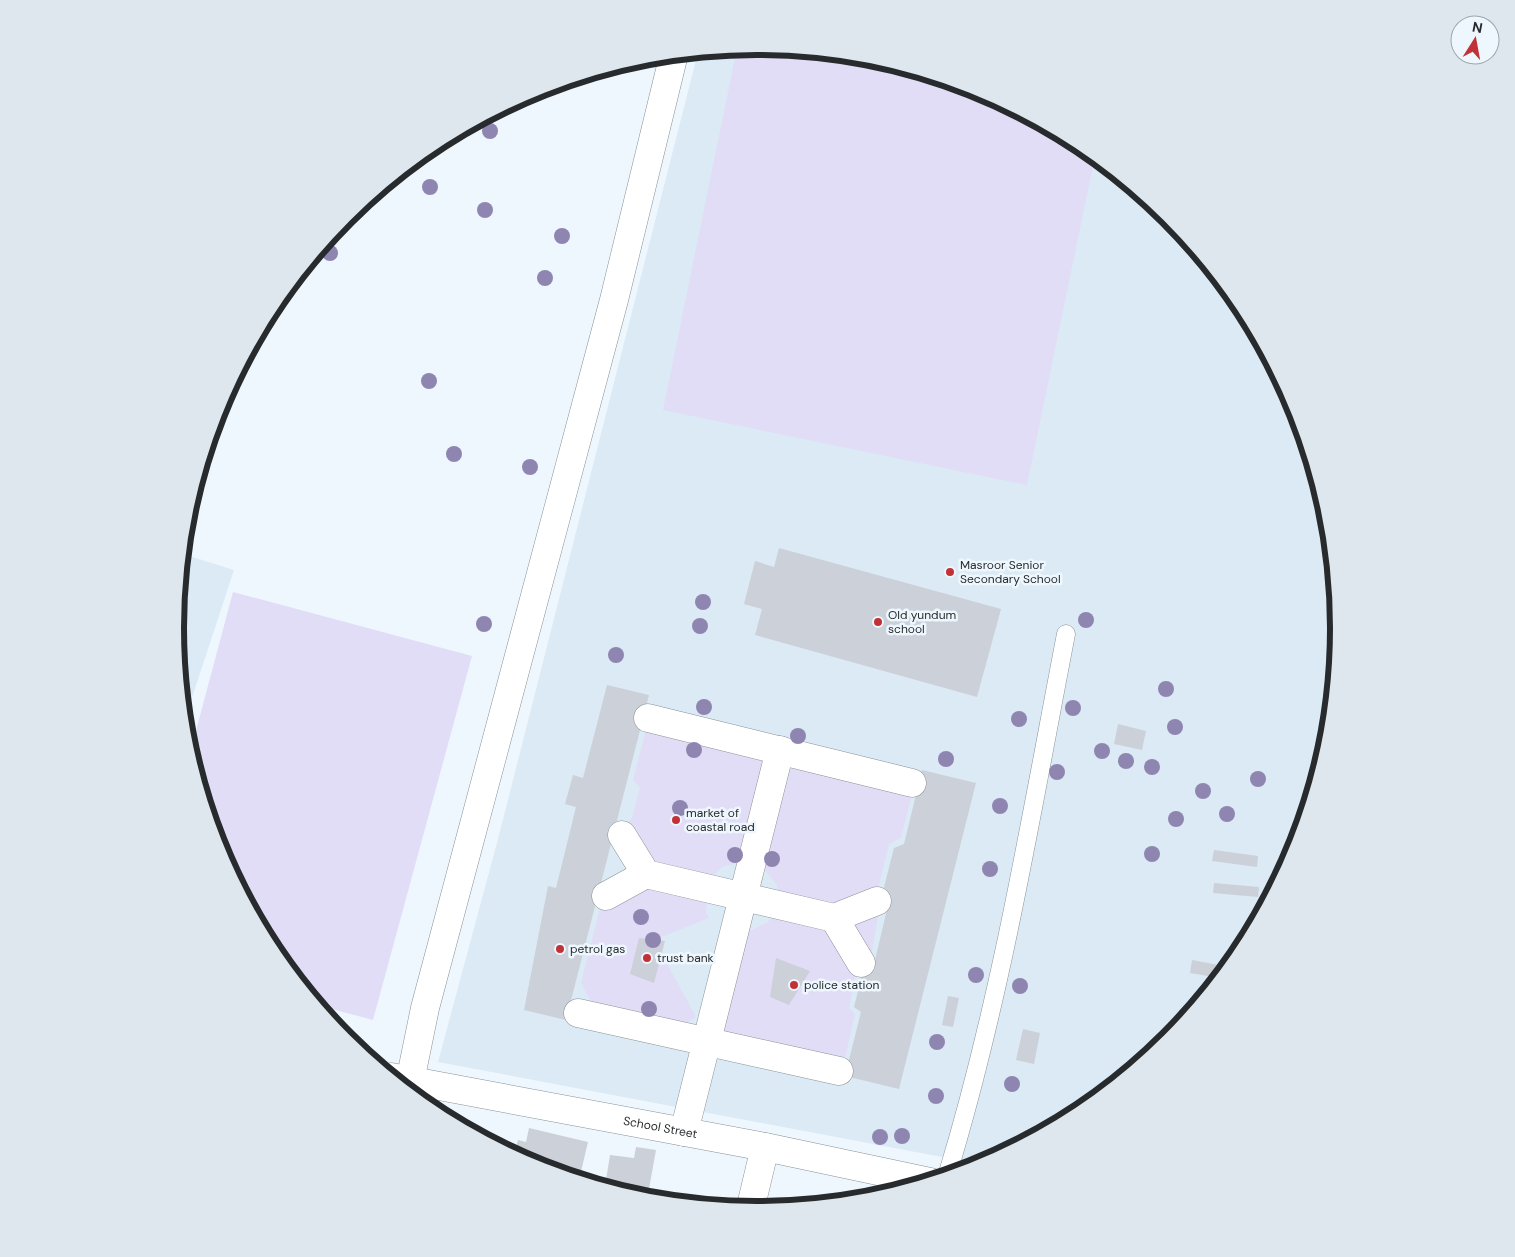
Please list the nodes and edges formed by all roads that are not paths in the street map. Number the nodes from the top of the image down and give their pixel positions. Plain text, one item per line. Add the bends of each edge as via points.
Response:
1 (672, 62) edge
2 (1066, 634) dead end
3 (648, 718) dead end
4 (780, 750) junction
5 (912, 783) dead end
6 (622, 835) dead end
7 (646, 874) junction
8 (606, 896) dead end
9 (743, 896) junction
10 (877, 901) dead end
11 (834, 918) junction
12 (862, 963) dead end
13 (578, 1013) dead end
14 (706, 1042) junction
15 (839, 1071) dead end
16 (404, 1080) edge
17 (410, 1084) edge
18 (684, 1132) junction
19 (765, 1147) junction
20 (950, 1169) edge
21 (916, 1179) edge
22 (752, 1202) edge

1 - 16 street via 614,300
2 - 20 lane via 1020,878 967,1113
3 - 4 street
4 - 5 street
4 - 9 street
6 - 7 street
7 - 8 street
7 - 9 street
9 - 11 street
9 - 14 street
10 - 11 street
11 - 12 street
13 - 14 street
14 - 15 street
14 - 18 street
17 - 18 street, School Street
18 - 19 street, School Street
19 - 21 street, School Street
19 - 22 street

